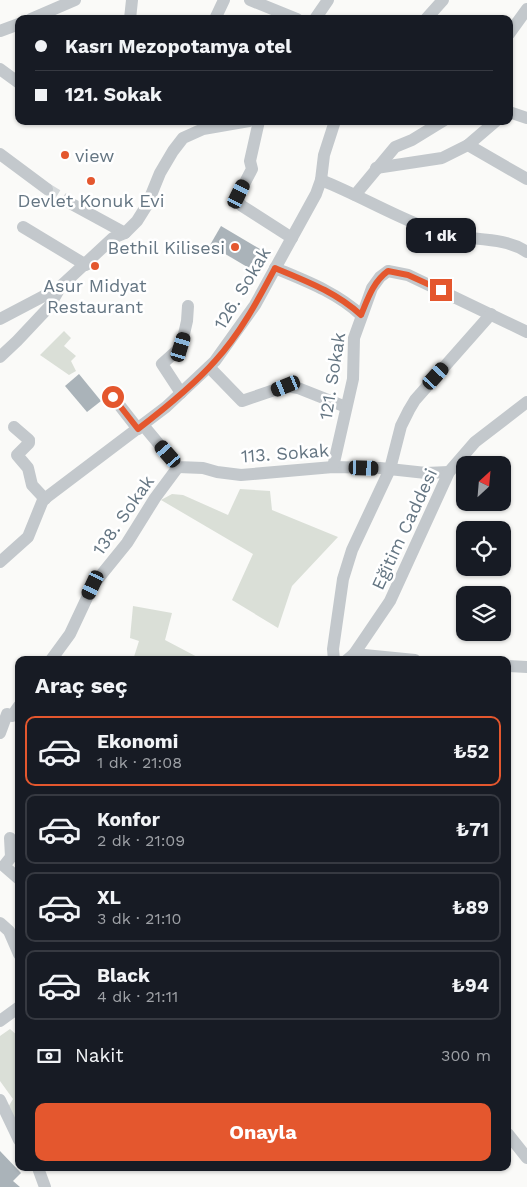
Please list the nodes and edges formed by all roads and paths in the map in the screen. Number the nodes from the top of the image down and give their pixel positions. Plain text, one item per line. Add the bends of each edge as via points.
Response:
1 (74, 0) edge
2 (132, 0) edge
3 (224, 0) edge
4 (250, 0) edge
5 (328, 0) edge
6 (443, 0) edge
7 (527, 9) edge
8 (40, 15) edge
9 (130, 15) edge
10 (218, 15) edge
11 (287, 15) edge
12 (318, 15) edge
13 (430, 15) edge
14 (15, 25) edge
15 (513, 28) edge
16 (0, 31) edge
17 (0, 69) edge
18 (15, 80) edge
19 (513, 113) edge
20 (527, 118) edge
21 (210, 125) edge
22 (258, 125) edge
23 (334, 125) edge
24 (436, 125) edge
25 (491, 125) edge
26 (191, 127) edge
27 (468, 145) junction
28 (0, 154) edge
29 (376, 168) junction
30 (527, 179) edge
31 (322, 180) junction
32 (47, 189) tunnel mouth
33 (355, 195) junction
34 (68, 202) tunnel mouth
35 (23, 226) dead end
36 (125, 233) junction
37 (292, 238) junction
38 (527, 252) edge
39 (86, 264) junction
40 (275, 268) junction
41 (62, 286) junction
42 (188, 306) dead end
43 (491, 314) junction
44 (361, 315) junction
45 (0, 319) edge
46 (527, 332) edge
47 (0, 357) edge
48 (209, 367) junction
49 (181, 393) junction
50 (113, 397) dead end
51 (527, 402) edge
52 (346, 407) junction
53 (14, 427) dead end
54 (140, 427) junction
55 (178, 467) junction
56 (333, 467) junction
57 (390, 469) junction
58 (450, 472) junction
59 (45, 499) junction
60 (0, 562) edge
61 (54, 656) edge
62 (334, 656) edge
63 (351, 656) edge
64 (511, 666) edge
65 (527, 667) edge
66 (11, 713) edge
67 (0, 733) edge
68 (10, 837) edge
69 (2, 867) edge
70 (15, 876) edge
71 (0, 923) edge
72 (15, 945) edge
73 (15, 1010) edge
74 (0, 1021) edge
75 (1, 1107) edge
76 (15, 1133) edge
77 (511, 1138) edge
78 (527, 1158) edge
79 (39, 1171) edge
80 (45, 1187) edge

1 - 8 street
2 - 9 street
3 - 10 street
4 - 11 street
5 - 12 street
6 - 13 street
7 - 15 street
14 - 16 street
17 - 18 street
19 - 20 street
21 - 26 street
22 - 37 street via 250,161 252,169 238,202
23 - 31 street, 126. Sokak via 324,155
24 - 29 street via 394,147
25 - 27 street
26 - 36 street via 160,174 147,205
27 - 29 street via 442,158
27 - 30 street
28 - 32 street
29 - 33 street
31 - 33 street
31 - 37 street, 126. Sokak
33 - 38 street via 403,220 440,233 511,244
34 - 36 street
35 - 39 street
36 - 39 street via 113,238
37 - 40 street, 126. Sokak
39 - 41 street
40 - 44 street via 320,286 347,302
40 - 48 street, 126. Sokak via 251,312
41 - 45 street
41 - 47 street via 49,306
42 - 49 street via 181,347 162,364
43 - 44 street, 121. Sokak via 408,275 388,271 372,288
43 - 46 street, 121. Sokak
43 - 57 street via 415,400 401,426
44 - 52 street, 121. Sokak via 354,338 353,379
48 - 49 street, 126. Sokak
48 - 52 street via 242,400 286,386
49 - 54 street, 126. Sokak
50 - 54 street
51 - 58 street, Eğitim Caddesi via 475,442
52 - 56 street, 121. Sokak
53 - 59 street via 29,440 17,455 28,468 32,485
54 - 55 street
54 - 59 street, 126. Sokak
55 - 56 street, 113. Sokak via 241,475
55 - 61 street, 138. Sokak via 127,543 93,585 70,634
56 - 57 street, 113. Sokak
57 - 58 street, 113. Sokak
57 - 62 street via 352,550 343,579
58 - 63 street, Eğitim Caddesi via 390,601
59 - 60 street, 126. Sokak via 28,538
64 - 65 street
66 - 67 street
68 - 69 street via 11,857
69 - 70 street
71 - 72 street via 9,931
73 - 74 street
75 - 76 street
77 - 78 street
79 - 80 street

